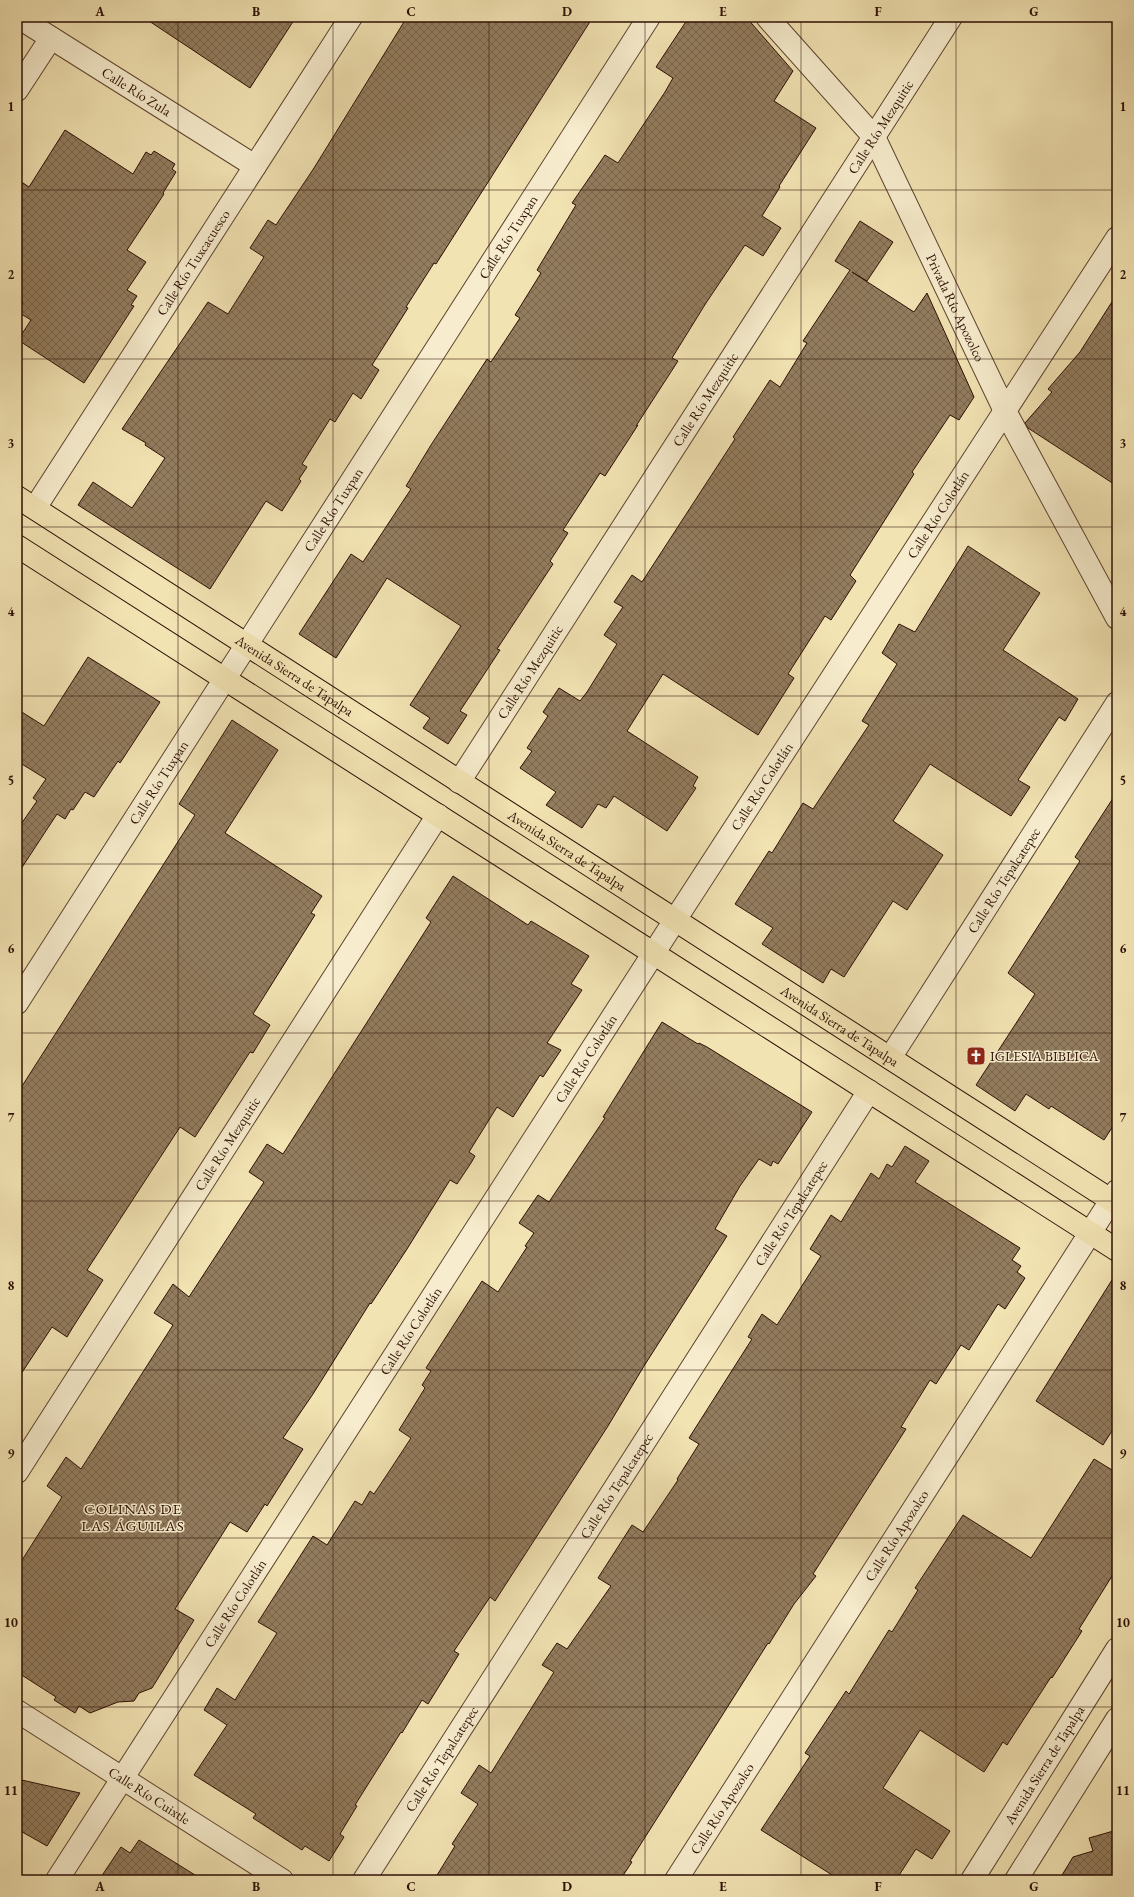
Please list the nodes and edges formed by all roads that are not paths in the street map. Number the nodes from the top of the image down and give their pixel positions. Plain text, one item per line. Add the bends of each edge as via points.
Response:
1 (18, 17) edge
2 (351, 17) edge
3 (649, 17) edge
4 (768, 17) edge
5 (951, 17) edge
6 (51, 38) junction
7 (17, 90) edge
8 (874, 137) junction
9 (255, 166) junction
10 (1117, 238) edge
11 (1005, 411) junction
12 (26, 503) edge
13 (17, 546) edge
14 (1117, 618) edge
15 (246, 646) junction
16 (225, 679) junction
17 (1117, 703) edge
18 (459, 782) junction
19 (438, 815) junction
20 (675, 920) junction
21 (654, 953) junction
22 (17, 1003) edge
23 (890, 1058) junction
24 (869, 1091) junction
25 (1115, 1198) edge
26 (1090, 1232) junction
27 (1117, 1250) edge
28 (17, 1472) edge
29 (1117, 1649) edge
30 (17, 1711) edge
31 (1117, 1719) edge
32 (122, 1779) junction
33 (57, 1880) edge
34 (282, 1880) edge
35 (364, 1880) edge
36 (676, 1880) edge
37 (972, 1880) edge
38 (1016, 1880) edge

1 - 6 street, Calle Río Zula
2 - 9 street, Calle Río Tuxcacuesco
3 - 15 street, Calle Río Tuxpan
4 - 8 street, Privada Río Apozolco
5 - 8 street, Calle Río Mezquitic
6 - 7 street
6 - 9 street, Calle Río Zula
8 - 11 street, Privada Río Apozolco
8 - 18 street, Calle Río Mezquitic
9 - 12 street, Calle Río Tuxcacuesco
10 - 11 street, Calle Río Colotlán
11 - 14 street, Privada Río Apozolco
11 - 20 street, Calle Río Colotlán
12 - 15 main road, Avenida Sierra de Tapalpa
13 - 16 main road
15 - 16 street, Calle Río Tuxpan
15 - 18 main road, Avenida Sierra de Tapalpa
16 - 19 main road
16 - 22 street, Calle Río Tuxpan
17 - 23 street, Calle Río Tepalcatepec
18 - 20 main road, Avenida Sierra de Tapalpa
19 - 21 main road
19 - 28 street, Calle Río Mezquitic
20 - 21 street, Calle Río Colotlán
20 - 23 main road, Avenida Sierra de Tapalpa
21 - 24 main road
21 - 32 street, Calle Río Colotlán
23 - 25 main road, Avenida Sierra de Tapalpa
24 - 26 main road
24 - 35 street, Calle Río Tepalcatepec
25 - 26 street, Calle Río Apozolco
26 - 27 main road
26 - 36 street, Calle Río Apozolco
29 - 37 street, Avenida Sierra de Tapalpa
30 - 32 street, Calle Río Cuixtle
31 - 38 street
32 - 33 street, Calle Río Colotlán
32 - 34 street, Calle Río Cuixtle

